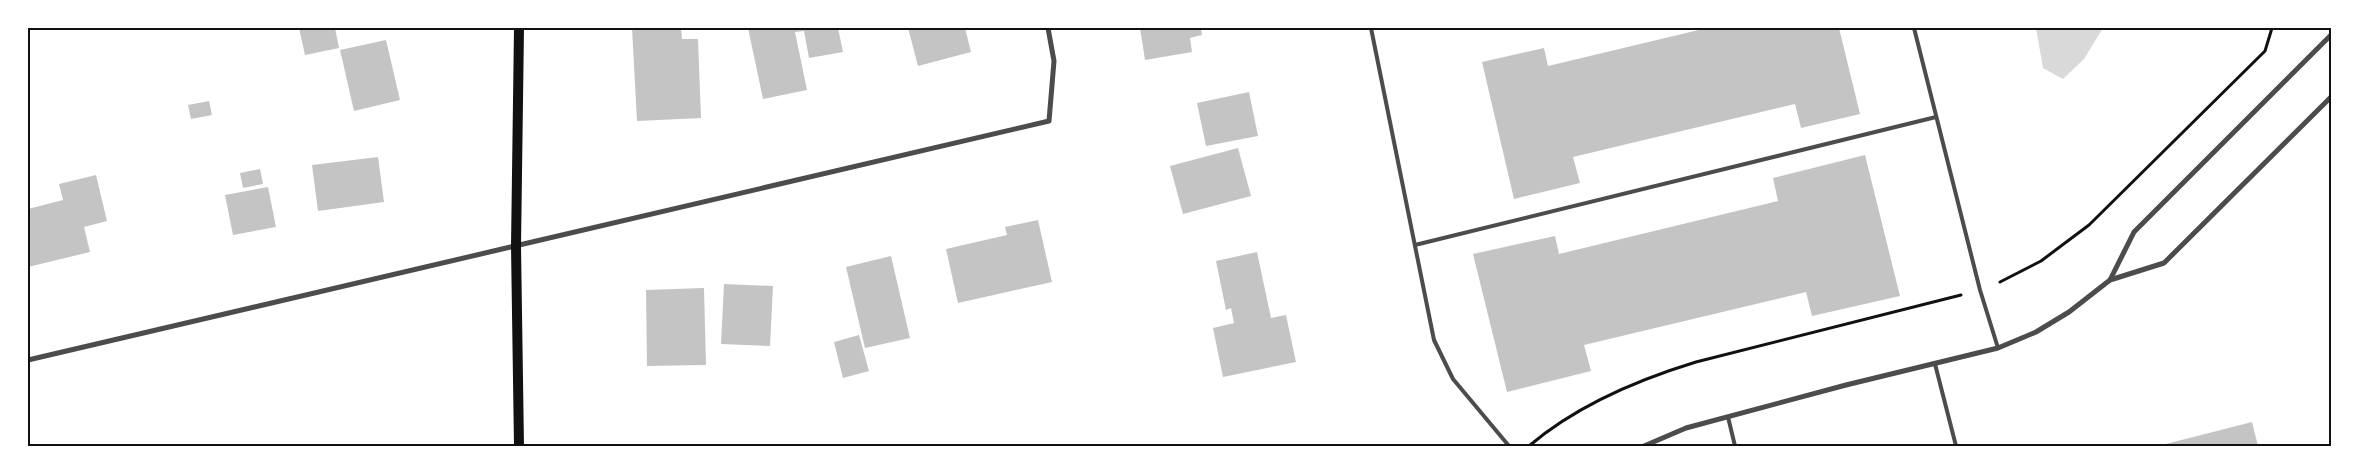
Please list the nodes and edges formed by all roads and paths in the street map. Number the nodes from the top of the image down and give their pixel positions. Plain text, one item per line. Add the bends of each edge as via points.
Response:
1 (519, 28) edge
2 (1048, 28) edge
3 (1370, 28) edge
4 (1914, 28) edge
5 (2272, 28) edge
6 (2332, 34) edge
7 (2332, 96) edge
8 (1936, 117) junction
9 (1415, 245) junction
10 (516, 246) junction
11 (2110, 280) junction
12 (1980, 290) junction
13 (1998, 348) junction
14 (28, 360) edge
15 (1935, 364) junction
16 (1728, 417) junction
17 (518, 446) edge
18 (1508, 446) edge
19 (1529, 446) edge
20 (1644, 446) edge
21 (1735, 446) edge
22 (1956, 446) edge

1 - 10 main road
2 - 10 street via 1054,61 1049,121
3 - 9 lane
4 - 8 lane
5 - 12 path via 2266,51 2089,225 2041,261
6 - 11 street via 2134,232
7 - 11 street via 2164,263
8 - 9 lane
8 - 12 lane
9 - 18 lane via 1434,340 1453,379
10 - 14 street
10 - 17 main road
11 - 13 street via 2069,312 2036,332
12 - 13 lane
12 - 19 path via 1658,374 1575,414
13 - 15 street
15 - 16 street
15 - 22 lane
16 - 20 street via 1686,428
16 - 21 lane

